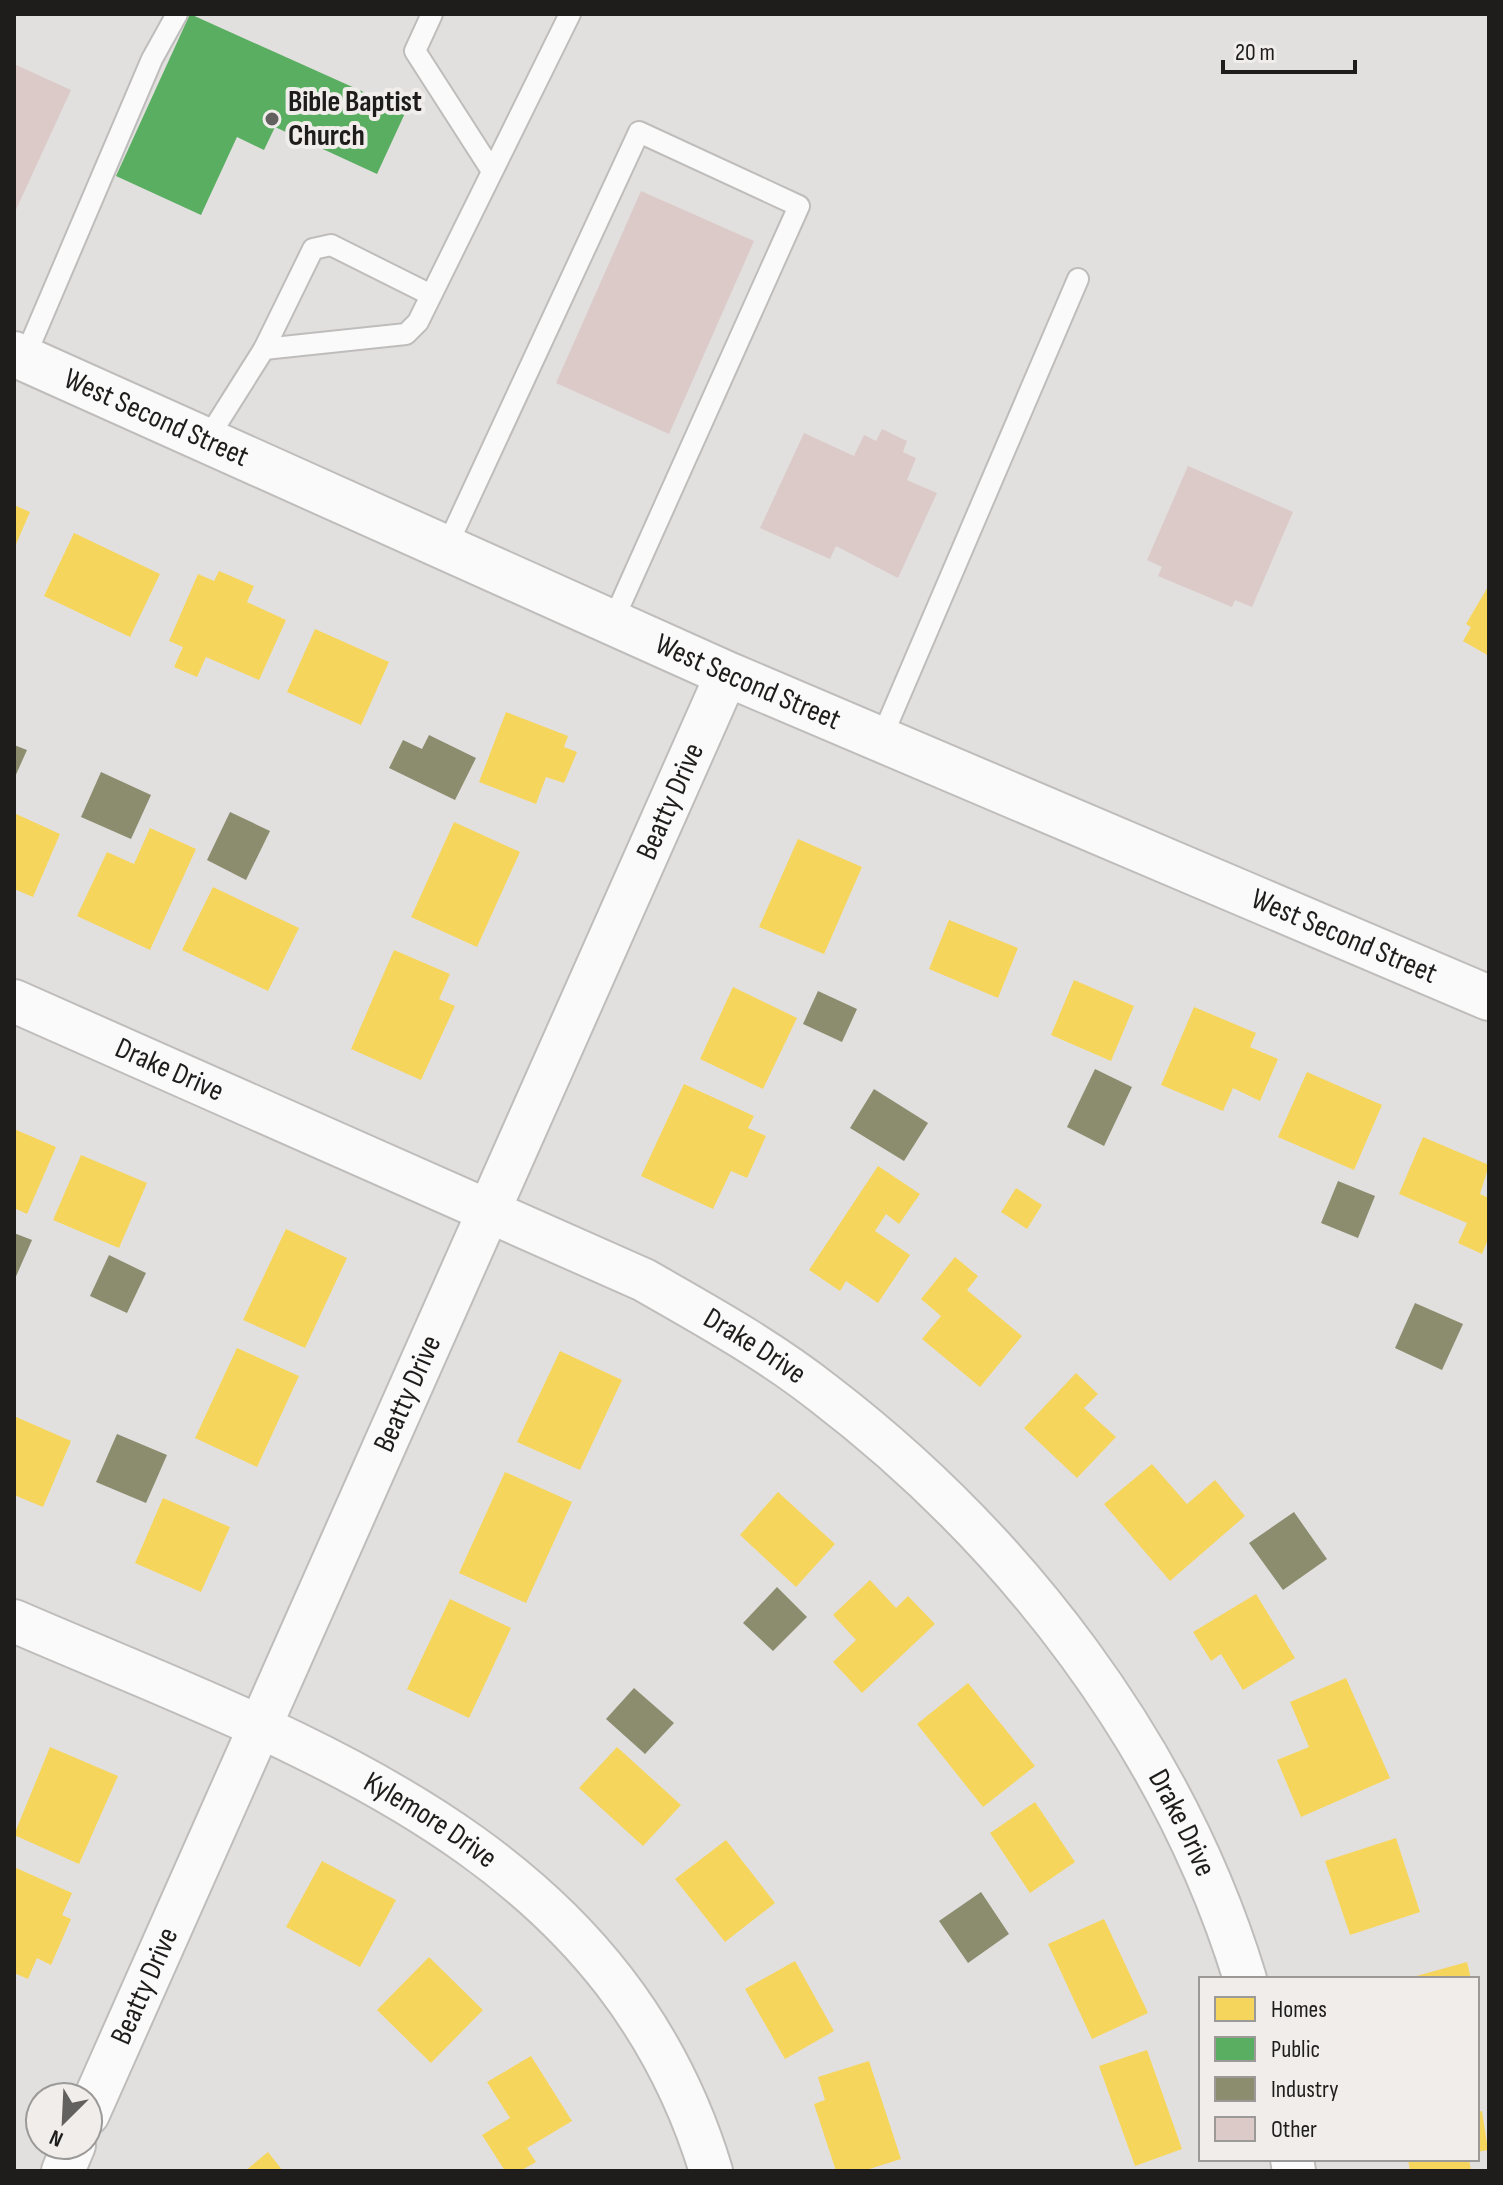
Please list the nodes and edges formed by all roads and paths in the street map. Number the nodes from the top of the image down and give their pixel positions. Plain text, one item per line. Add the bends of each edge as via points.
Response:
1 (177, 14) edge
2 (432, 14) edge
3 (570, 14) edge
4 (492, 171) junction
5 (1078, 279) dead end
6 (431, 295) junction
7 (264, 349) junction
8 (19, 356) edge
9 (206, 441) junction
10 (446, 548) junction
11 (612, 623) junction
12 (727, 674) junction
13 (881, 739) junction
14 (1489, 998) edge
15 (14, 1001) edge
16 (489, 1209) junction
17 (14, 1621) edge
18 (259, 1728) junction
19 (1244, 1977) edge
20 (103, 2081) edge
21 (711, 2171) edge

1 - 8 lane via 145,73
2 - 4 lane via 415,51
3 - 4 lane
4 - 6 lane
5 - 13 lane
6 - 7 lane via 406,334
6 - 7 lane via 322,245 313,249
7 - 9 lane
8 - 9 main road, West Second Street
9 - 10 main road, West Second Street
10 - 11 main road, West Second Street
10 - 11 lane via 639,132 799,206
11 - 12 main road, West Second Street
12 - 13 main road, West Second Street
12 - 16 street, Beatty Drive
13 - 14 main road, West Second Street
15 - 16 street, Drake Drive
16 - 18 street, Beatty Drive
16 - 19 street, Drake Drive via 644,1280 734,1331 870,1429 961,1515 1090,1667 1155,1769 1206,1872
17 - 18 street, Kylemore Drive
18 - 20 street, Beatty Drive
18 - 21 street, Kylemore Drive via 446,1825 515,1877 578,1936 625,1993 668,2065

